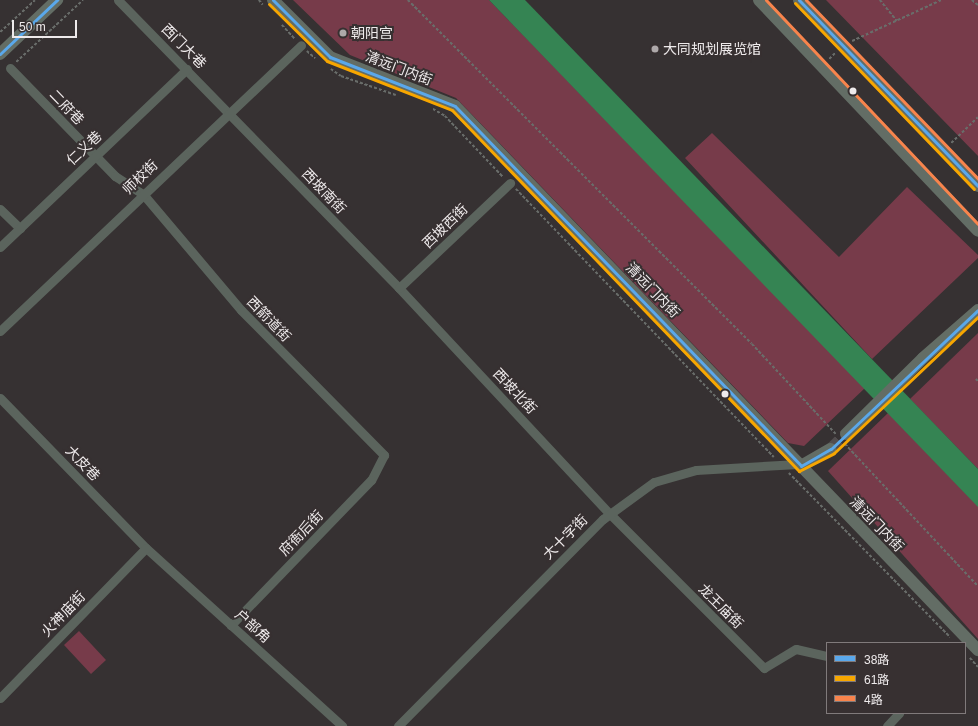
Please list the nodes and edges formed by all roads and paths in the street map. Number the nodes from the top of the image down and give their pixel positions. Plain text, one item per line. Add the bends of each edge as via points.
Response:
1 (35, 0) edge
2 (57, 0) edge
3 (84, 0) edge
4 (118, 0) edge
5 (259, 0) edge
6 (408, 0) edge
7 (759, 0) edge
8 (799, 0) edge
9 (880, 0) edge
10 (941, 0) edge
11 (972, 0) edge
12 (268, 3) edge
13 (978, 5) edge
14 (897, 21) junction
15 (280, 22) dead end
16 (0, 32) edge
17 (301, 45) junction
18 (842, 45) junction
19 (0, 54) edge
20 (321, 62) dead end
21 (822, 66) junction
22 (328, 67) dead end
23 (10, 68) joint
24 (187, 69) junction
25 (401, 96) dead end
26 (427, 106) dead end
27 (229, 112) junction
28 (978, 117) edge
29 (944, 150) junction
30 (96, 157) junction
31 (510, 183) junction
32 (978, 186) edge
33 (143, 194) junction
34 (0, 209) edge
35 (20, 228) junction
36 (978, 231) edge
37 (0, 246) edge
38 (399, 288) junction
39 (978, 310) edge
40 (0, 331) edge
41 (0, 398) edge
42 (845, 435) junction
43 (830, 449) tunnel mouth
44 (384, 455) joint
45 (781, 464) junction
46 (801, 466) junction
47 (610, 514) junction
48 (146, 548) junction
49 (978, 586) edge
50 (230, 625) junction
51 (950, 637) dead end
52 (964, 642) edge
53 (970, 648) edge
54 (826, 656) edge
55 (978, 667) edge
56 (0, 698) edge
57 (342, 726) edge
58 (398, 726) edge

1 - 16 path
2 - 19 main road
3 - 23 path
4 - 24 street, 西门大巷
5 - 12 path
6 - 42 path
7 - 21 main road
8 - 18 main road
9 - 14 path
10 - 14 path
11 - 13 path
12 - 46 main road, 清远门内街 via 330,58 455,106
14 - 18 path
15 - 17 path
17 - 20 path
17 - 27 street, 师校街
18 - 21 path
18 - 29 main road
21 - 36 main road
22 - 25 path via 341,76 380,92
23 - 30 street, 二府巷
24 - 27 street, 西门大巷
24 - 30 street, 仁义巷
26 - 31 path via 446,116
27 - 33 street, 师校街
27 - 38 street, 西坡南街
28 - 29 path
29 - 32 main road
30 - 33 street, 二府巷 via 115,176
30 - 35 street, 仁义巷
31 - 38 street, 西坡西街
31 - 45 path
33 - 40 street, 师校街
33 - 44 street, 西箭道街 via 241,310
34 - 35 street
35 - 37 street, 仁义巷
38 - 47 street, 西坡北街
39 - 42 main road via 923,358
41 - 48 street, 大皮巷
42 - 49 path
43 - 46 main road
44 - 50 street, 府衙后街 via 371,480
45 - 46 street, 大十字街
45 - 47 street, 大十字街 via 696,470 654,482
45 - 51 path
46 - 52 main road, 清远门内街
47 - 54 street, 龙王庙街 via 764,668 796,649
47 - 58 street, 大十字街
48 - 50 street, 户部角
48 - 56 street, 火神庙街
50 - 57 street, 户部角
53 - 55 path

